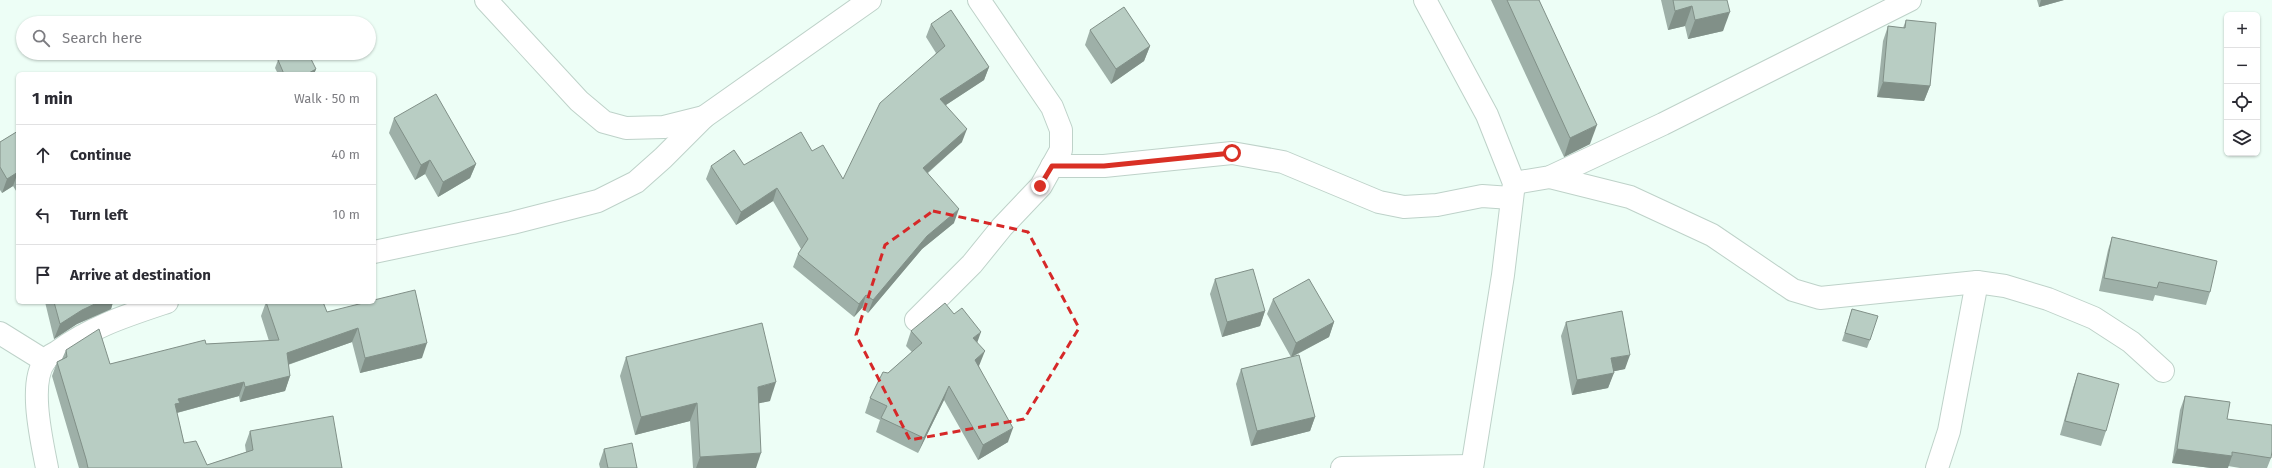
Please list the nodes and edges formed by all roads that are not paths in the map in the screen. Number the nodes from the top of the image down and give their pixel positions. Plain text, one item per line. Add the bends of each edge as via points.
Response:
1 (486, 0) edge
2 (870, 0) edge
3 (979, 0) edge
4 (1425, 0) edge
5 (1910, 0) edge
6 (704, 117) junction
7 (1052, 166) junction
8 (1550, 177) junction
9 (1512, 190) junction
10 (376, 252) edge
11 (1977, 282) junction
12 (161, 304) edge
13 (916, 320) dead end
14 (0, 333) edge
15 (44, 361) junction
16 (2162, 371) dead end
17 (1472, 467) edge
18 (47, 468) edge
19 (1342, 468) edge
20 (1937, 468) edge

1 - 6 street via 580,101 604,122 634,128 664,126
2 - 6 street
3 - 7 street via 1052,107 1061,130 1061,150
4 - 9 street via 1488,115
5 - 8 street via 1663,124
6 - 10 street via 636,182 598,200 512,223
7 - 9 street via 1104,166 1232,153 1282,162 1378,202 1397,206 1437,205
7 - 13 street via 1040,186 972,264
8 - 9 street
8 - 11 street via 1630,197 1712,235 1793,290 1820,298
9 - 17 street via 1503,275
11 - 16 street via 2005,286 2048,299 2094,318 2131,342
11 - 20 street via 1949,431
12 - 15 street via 78,336
14 - 15 street
15 - 18 street via 36,389
17 - 19 street

